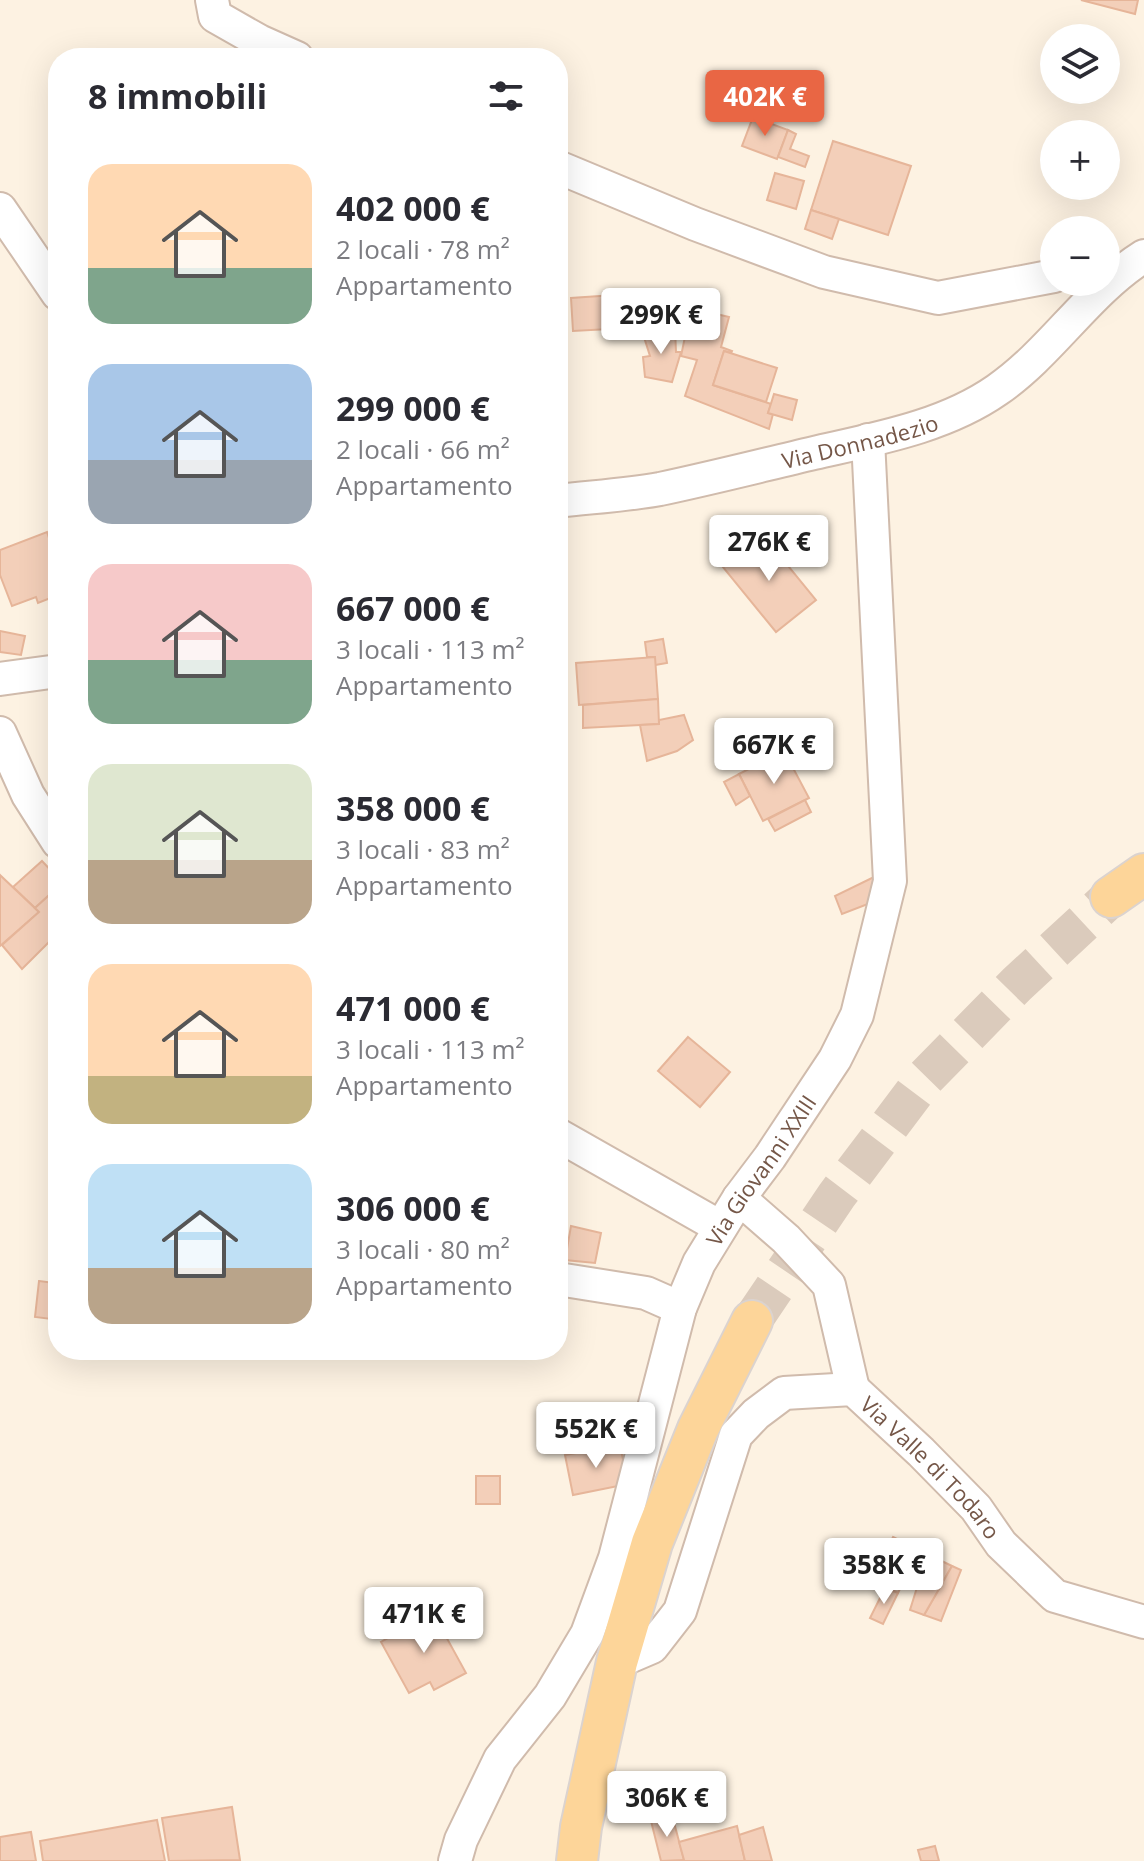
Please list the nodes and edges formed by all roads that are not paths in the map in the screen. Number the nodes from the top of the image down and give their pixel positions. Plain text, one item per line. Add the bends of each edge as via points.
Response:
1 (212, 0) edge
2 (275, 48) edge
3 (568, 171) edge
4 (0, 209) edge
5 (1144, 256) edge
6 (1120, 272) edge
7 (48, 279) edge
8 (1040, 279) edge
9 (1093, 296) edge
10 (868, 440) junction
11 (568, 500) edge
12 (48, 672) edge
13 (0, 679) edge
14 (0, 733) edge
15 (48, 826) edge
16 (1144, 874) edge
17 (1111, 897) tunnel mouth
18 (568, 1141) edge
19 (739, 1198) junction
20 (720, 1227) junction
21 (568, 1281) edge
22 (680, 1308) junction
23 (752, 1321) tunnel mouth
24 (853, 1389) junction
25 (1144, 1622) edge
26 (617, 1662) junction
27 (455, 1861) edge
28 (577, 1861) edge

1 - 2 street via 215,16
3 - 8 street via 824,272 938,298
4 - 7 street
5 - 6 street, Via Donnadezio
9 - 10 street, Via Donnadezio via 1027,366 995,391 954,412
10 - 11 street, Via Donnadezio via 657,489
10 - 19 street, Via Giovanni XXIII via 890,881 857,1015 835,1059
12 - 13 street
14 - 15 street
16 - 17 main road
18 - 20 street
19 - 20 street, Via Giovanni XXIII
19 - 24 street via 829,1285
20 - 22 street, Via Giovanni XXIII
21 - 22 street via 646,1293
22 - 27 street, Via Giovanni XXIII via 615,1558 587,1634 550,1696 500,1759
23 - 26 main road via 698,1429 652,1543
24 - 25 street, Via Valle di Todaro via 965,1497 1001,1544 1055,1596
24 - 26 street, Via Valle di Todaro via 784,1393 736,1435 680,1611 652,1647
26 - 28 main road

